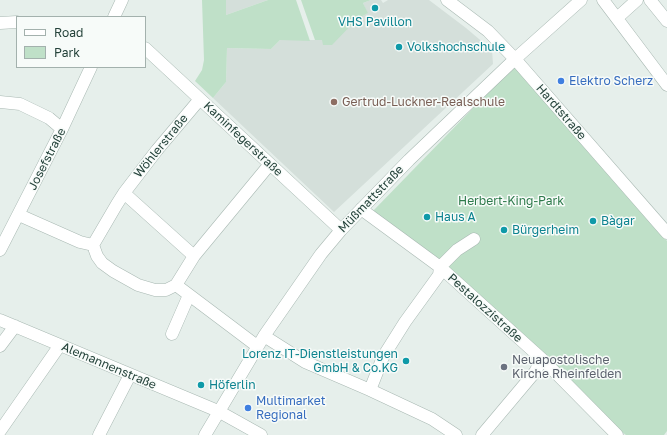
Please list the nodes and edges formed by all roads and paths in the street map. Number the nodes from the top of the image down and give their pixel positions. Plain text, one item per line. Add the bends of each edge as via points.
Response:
1 (122, 0) edge
2 (447, 0) edge
3 (581, 0) edge
4 (603, 0) edge
5 (637, 0) edge
6 (650, 0) edge
7 (114, 16) edge
8 (617, 18) junction
9 (16, 22) edge
10 (667, 22) edge
11 (0, 23) edge
12 (146, 49) edge
13 (515, 59) junction
14 (91, 68) edge
15 (667, 85) edge
16 (200, 99) junction
17 (0, 102) edge
18 (62, 129) junction
19 (270, 164) junction
20 (124, 193) junction
21 (361, 209) junction
22 (19, 215) junction
23 (340, 230) junction
24 (667, 233) edge
25 (474, 238) dead end
26 (2, 243) edge
27 (93, 245) junction
28 (194, 256) junction
29 (440, 267) junction
30 (176, 285) junction
31 (189, 295) junction
32 (0, 320) edge
33 (15, 326) junction
34 (172, 334) dead end
35 (261, 340) junction
36 (60, 345) junction
37 (0, 346) edge
38 (542, 359) junction
39 (130, 375) junction
40 (370, 390) junction
41 (218, 411) junction
42 (0, 431) edge
43 (487, 433) edge
44 (99, 435) edge
45 (205, 435) edge
46 (261, 435) edge
47 (456, 435) edge
48 (617, 435) edge

1 - 7 street
2 - 13 street, Hardtstraße via 488,31
3 - 13 street, Müßmattstraße
4 - 8 street
5 - 8 street
6 - 10 street
8 - 15 street
9 - 11 street
12 - 16 street, Kaminfegerstraße
13 - 21 street, Müßmattstraße
13 - 24 street, Hardtstraße
14 - 18 street, Josefstraße
16 - 19 street, Kaminfegerstraße
16 - 20 street, Wöhlerstraße
17 - 18 street via 20,104 49,118
18 - 22 street, Josefstraße
19 - 23 street, Kaminfegerstraße
19 - 28 street
20 - 27 street, Wöhlerstraße
20 - 28 street
21 - 23 street, Müßmattstraße
21 - 29 street, Pestalozzistraße
22 - 26 street, Josefstraße
22 - 27 street via 80,242
23 - 35 street, Müßmattstraße
25 - 29 street
27 - 30 street via 102,263 138,285 166,290
28 - 30 street
29 - 38 street, Pestalozzistraße
29 - 40 street via 439,275 404,322 383,357
30 - 31 street
31 - 34 street
31 - 35 street
32 - 33 street, Alemannenstraße
33 - 36 street, Alemannenstraße
33 - 37 street
35 - 40 street
35 - 41 street, Müßmattstraße
36 - 39 street, Alemannenstraße
36 - 42 street
38 - 43 street via 535,372
38 - 48 street, Pestalozzistraße
39 - 41 street, Alemannenstraße
39 - 44 street
40 - 47 street via 432,419
41 - 45 street, Müßmattstraße
41 - 46 street, Alemannenstraße

